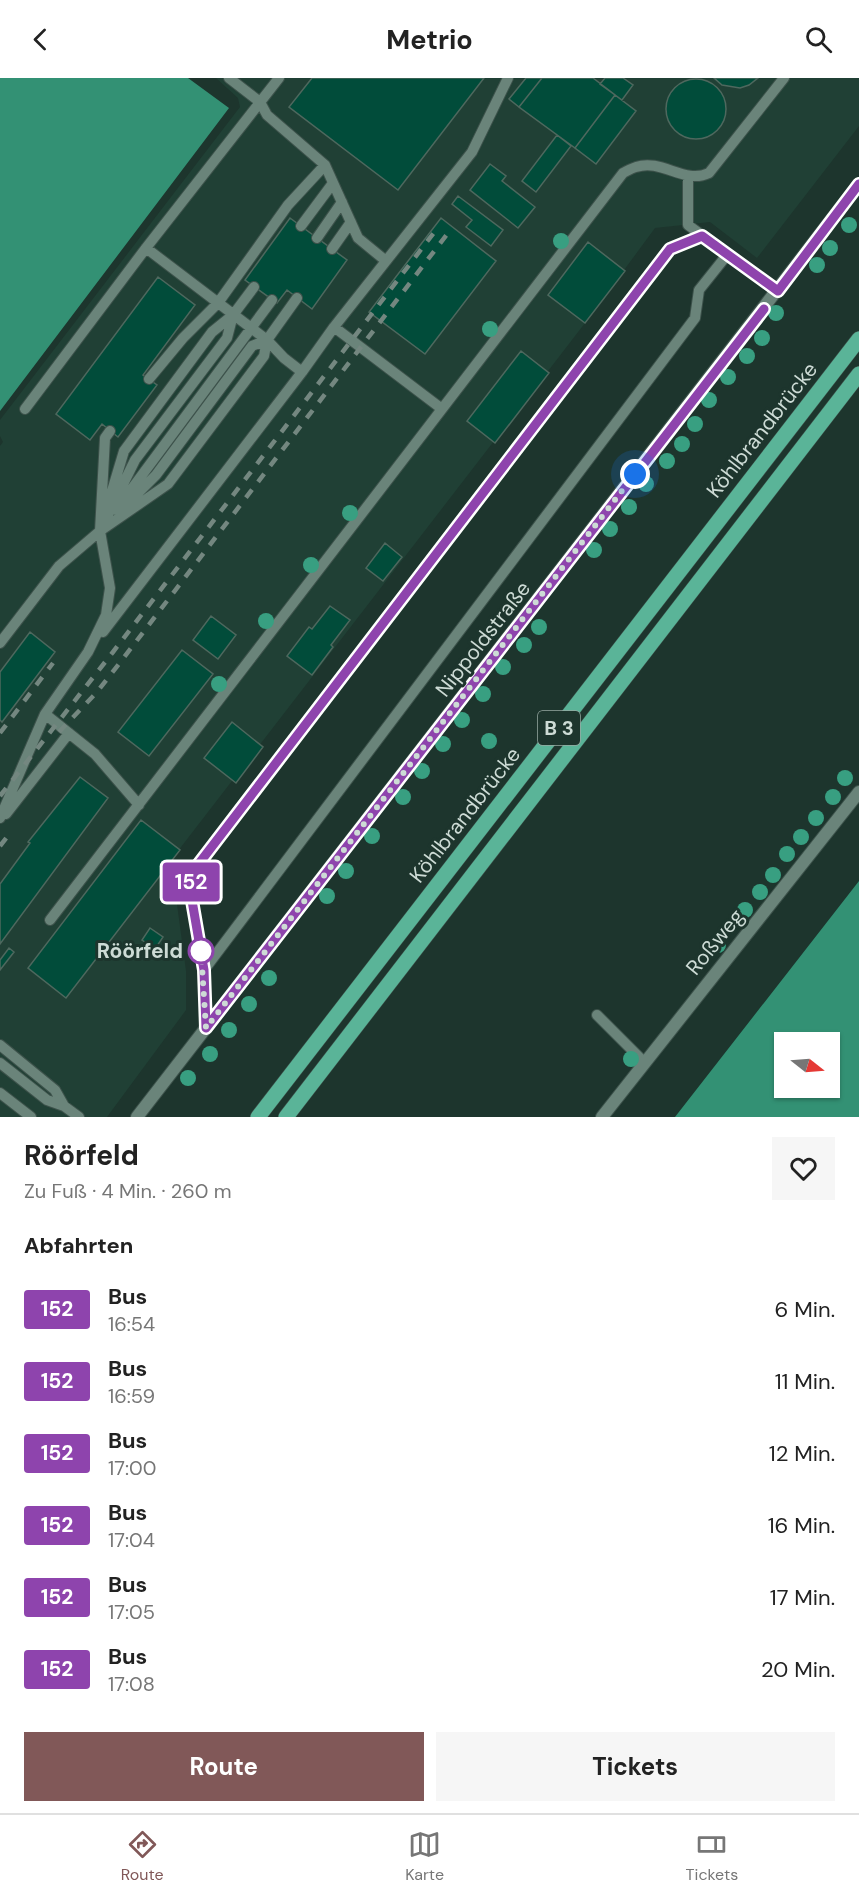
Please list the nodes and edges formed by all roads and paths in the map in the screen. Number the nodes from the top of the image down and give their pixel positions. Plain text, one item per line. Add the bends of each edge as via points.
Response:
1 (230, 78) edge
2 (279, 78) edge
3 (508, 78) edge
4 (784, 78) edge
5 (260, 102) junction
6 (325, 165) junction
7 (688, 177) junction
8 (333, 183) junction
9 (859, 184) edge
10 (342, 202) junction
11 (351, 222) junction
12 (301, 226) dead end
13 (702, 236) junction
14 (316, 238) dead end
15 (146, 248) junction
16 (332, 249) dead end
17 (728, 255) junction
18 (386, 261) junction
19 (254, 287) dead end
20 (778, 291) junction
21 (297, 298) dead end
22 (272, 300) dead end
23 (218, 303) junction
24 (233, 315) junction
25 (334, 327) junction
26 (252, 328) junction
27 (859, 339) edge
28 (267, 340) junction
29 (302, 372) junction
30 (859, 374) edge
31 (148, 379) dead end
32 (25, 409) dead end
33 (442, 409) junction
34 (107, 434) dead end
35 (100, 531) junction
36 (0, 643) edge
37 (88, 652) junction
38 (45, 714) junction
39 (69, 733) junction
40 (859, 792) edge
41 (139, 805) junction
42 (0, 819) edge
43 (50, 920) dead end
44 (204, 970) junction
45 (597, 1015) dead end
46 (206, 1028) junction
47 (0, 1045) edge
48 (0, 1063) edge
49 (645, 1063) junction
50 (0, 1093) edge
51 (64, 1106) junction
52 (31, 1117) edge
53 (79, 1117) edge
54 (137, 1117) edge
55 (258, 1117) edge
56 (286, 1117) edge
57 (602, 1117) edge

1 - 5 lane
2 - 5 lane
3 - 18 lane via 472,152
4 - 7 lane via 709,173
5 - 6 lane via 267,115
5 - 15 lane
6 - 8 lane
6 - 23 lane via 288,204
7 - 13 lane via 688,225
7 - 33 lane via 645,165 623,173
8 - 10 lane
8 - 12 lane
9 - 20 street, Nippoldstraße
10 - 11 lane
10 - 14 lane
11 - 16 lane
11 - 18 lane via 358,238
13 - 17 lane
13 - 44 lane via 670,249 194,870 190,889
15 - 23 lane
15 - 32 lane
17 - 20 lane
17 - 44 lane via 699,290 695,318
18 - 25 lane
19 - 24 lane
20 - 46 street, Nippoldstraße
21 - 28 lane
22 - 26 lane
23 - 24 lane
23 - 31 lane
24 - 26 lane
24 - 35 lane via 227,338 135,460
24 - 35 lane via 212,332 124,452
25 - 29 lane
25 - 33 lane
26 - 28 lane
26 - 35 lane
27 - 55 main road, Köhlbrandbrücke / B 3
28 - 29 lane
28 - 35 lane via 252,346 156,475
28 - 35 lane via 264,356 168,484
29 - 37 lane
30 - 56 main road, Köhlbrandbrücke / B 3
33 - 41 lane
34 - 35 lane
35 - 36 lane via 59,566
35 - 37 lane via 110,588 106,615
37 - 38 lane
38 - 39 lane
38 - 42 lane
39 - 41 lane via 95,754
39 - 42 lane
40 - 49 street, Roßweg
41 - 43 lane
44 - 46 lane
45 - 49 lane
46 - 54 street, Nippoldstraße
47 - 51 lane via 55,1090
48 - 51 lane via 47,1100
49 - 57 street, Roßweg
50 - 52 lane
51 - 53 lane

